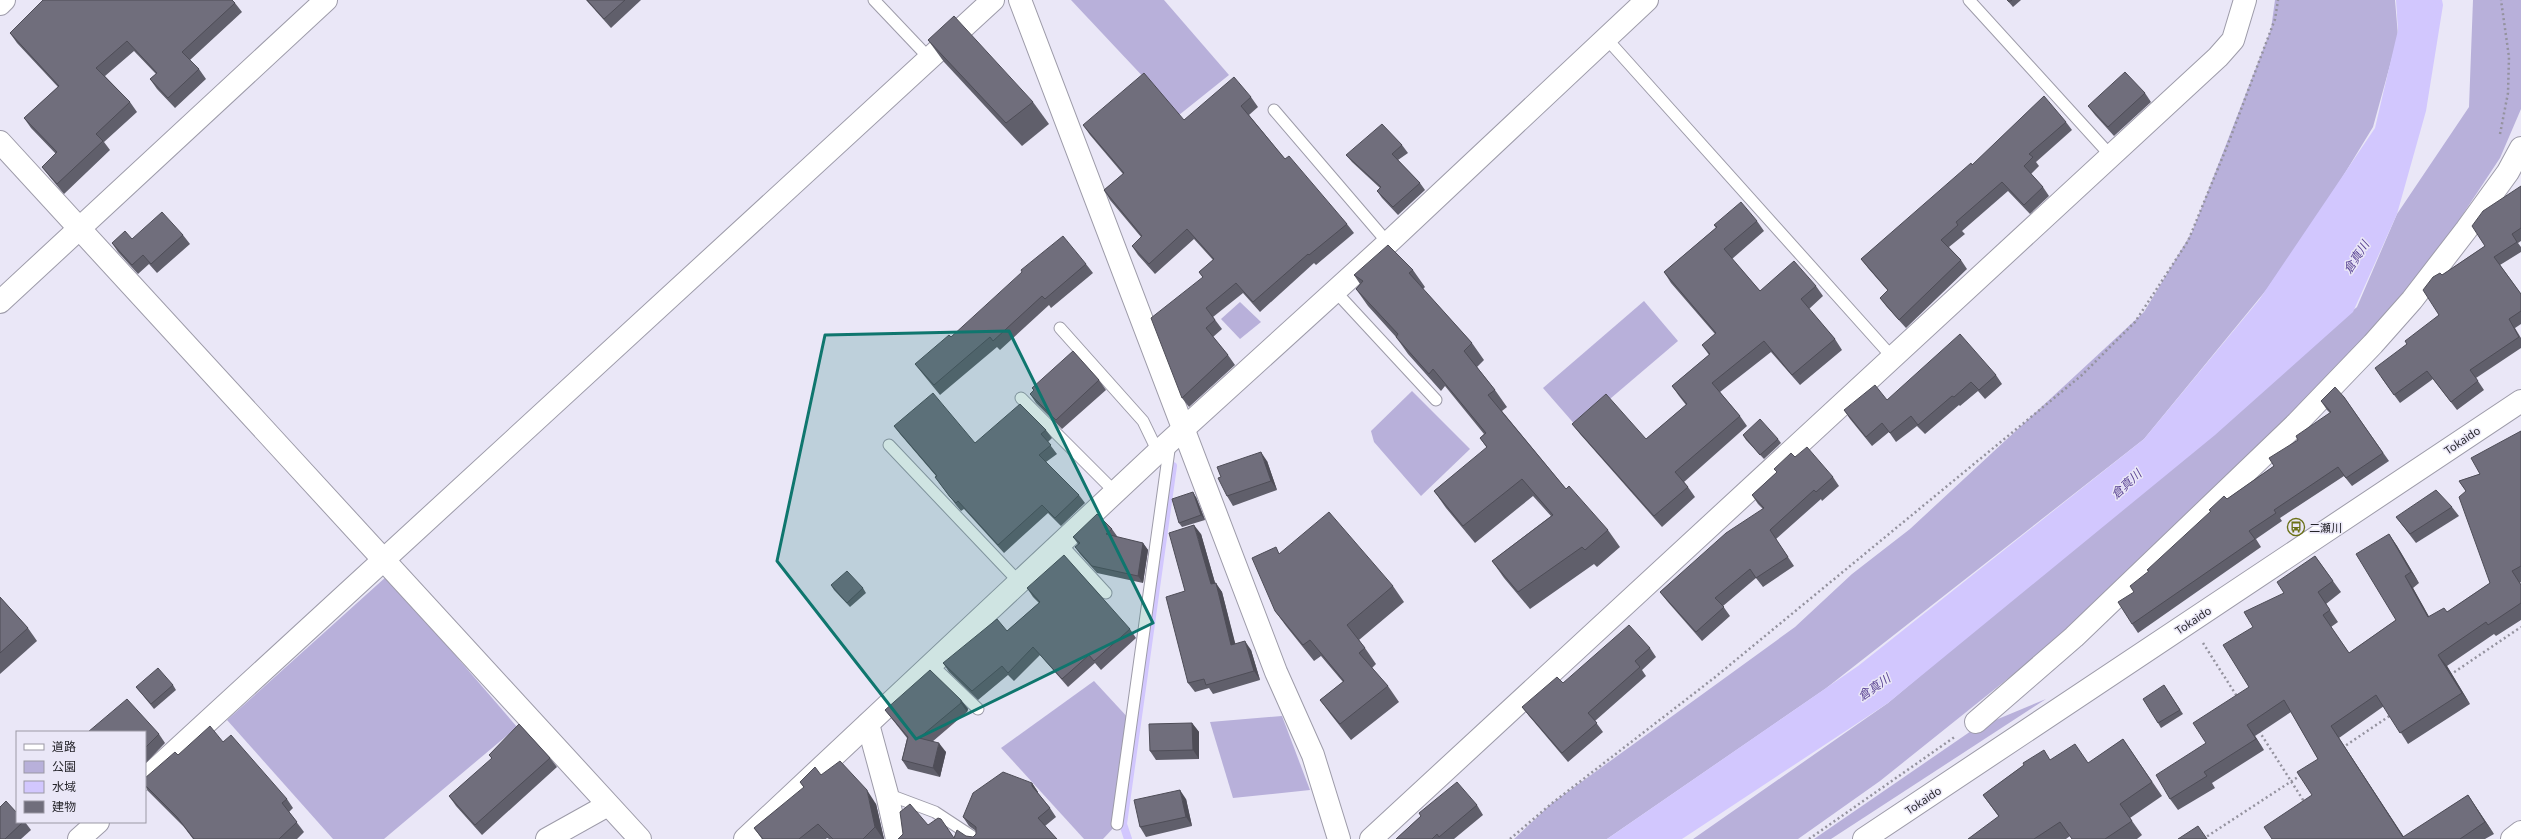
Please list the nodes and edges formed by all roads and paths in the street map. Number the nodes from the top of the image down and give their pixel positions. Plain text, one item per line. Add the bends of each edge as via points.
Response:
1 (4, 0) edge
2 (326, 0) edge
3 (874, 0) edge
4 (993, 0) edge
5 (1020, 0) edge
6 (1647, 0) edge
7 (1969, 0) edge
8 (2245, 0) edge
9 (2278, 0) edge
10 (2501, 0) edge
11 (0, 4) edge
12 (1606, 38) junction
13 (929, 58) junction
14 (1274, 110) dead end
15 (2499, 136) dead end
16 (0, 142) edge
17 (2521, 148) edge
18 (2111, 156) junction
19 (79, 229) junction
20 (1388, 243) junction
21 (1335, 291) junction
22 (0, 302) edge
23 (1060, 328) dead end
24 (1893, 358) junction
25 (1021, 398) dead end
26 (1436, 400) dead end
27 (2521, 401) edge
28 (1170, 440) junction
29 (889, 445) dead end
30 (1114, 492) junction
31 (1060, 544) junction
32 (383, 560) junction
33 (1019, 582) junction
34 (1106, 593) dead end
35 (2521, 628) edge
36 (2203, 643) dead end
37 (931, 664) junction
38 (2449, 676) edge
39 (2241, 702) edge
40 (978, 709) dead end
41 (2396, 711) edge
42 (1976, 722) joint
43 (868, 724) junction
44 (2257, 729) edge
45 (2337, 751) edge
46 (2304, 773) edge
47 (146, 778) edge
48 (2291, 782) junction
49 (887, 794) junction
50 (608, 805) junction
51 (2308, 807) edge
52 (97, 823) edge
53 (1117, 824) dead end
54 (2521, 832) edge
55 (79, 839) edge
56 (547, 839) edge
57 (640, 839) edge
58 (745, 839) edge
59 (897, 839) edge
60 (976, 839) edge
61 (1339, 839) edge
62 (1371, 839) edge
63 (1510, 839) edge
64 (1809, 839) edge
65 (1864, 839) edge
66 (2203, 839) edge
67 (2512, 839) edge

1 - 11 street
2 - 19 street
3 - 13 lane
4 - 13 street
5 - 28 street
6 - 12 street
7 - 18 lane
8 - 18 street via 2233,40
9 - 63 path via 2275,19 2231,137 2188,241 2135,322 2082,375 1720,673 1551,804
10 - 15 path via 2509,57 2508,93
12 - 20 street
12 - 24 lane
13 - 32 street
14 - 20 lane
16 - 19 street
17 - 42 street via 2508,172 2466,230 2412,300 2362,355 2297,423 2074,637
18 - 24 street
19 - 22 street
19 - 32 street
20 - 21 street
21 - 26 lane
21 - 28 street
23 - 28 lane via 1143,421
24 - 62 street
25 - 30 lane
27 - 65 street, Tokaido
28 - 30 street
28 - 53 lane
28 - 61 street via 1313,755
29 - 33 lane
30 - 31 street
31 - 33 street
31 - 34 lane
32 - 47 street
32 - 50 street
33 - 37 street
35 - 38 path
36 - 39 path
37 - 40 lane
37 - 43 street
41 - 45 path
42 - 64 path
43 - 49 street
43 - 58 street
44 - 48 path
46 - 48 path
48 - 51 path
48 - 66 path
49 - 59 street
49 - 60 lane via 935,812
50 - 56 street
50 - 57 street
52 - 55 street
54 - 67 street

